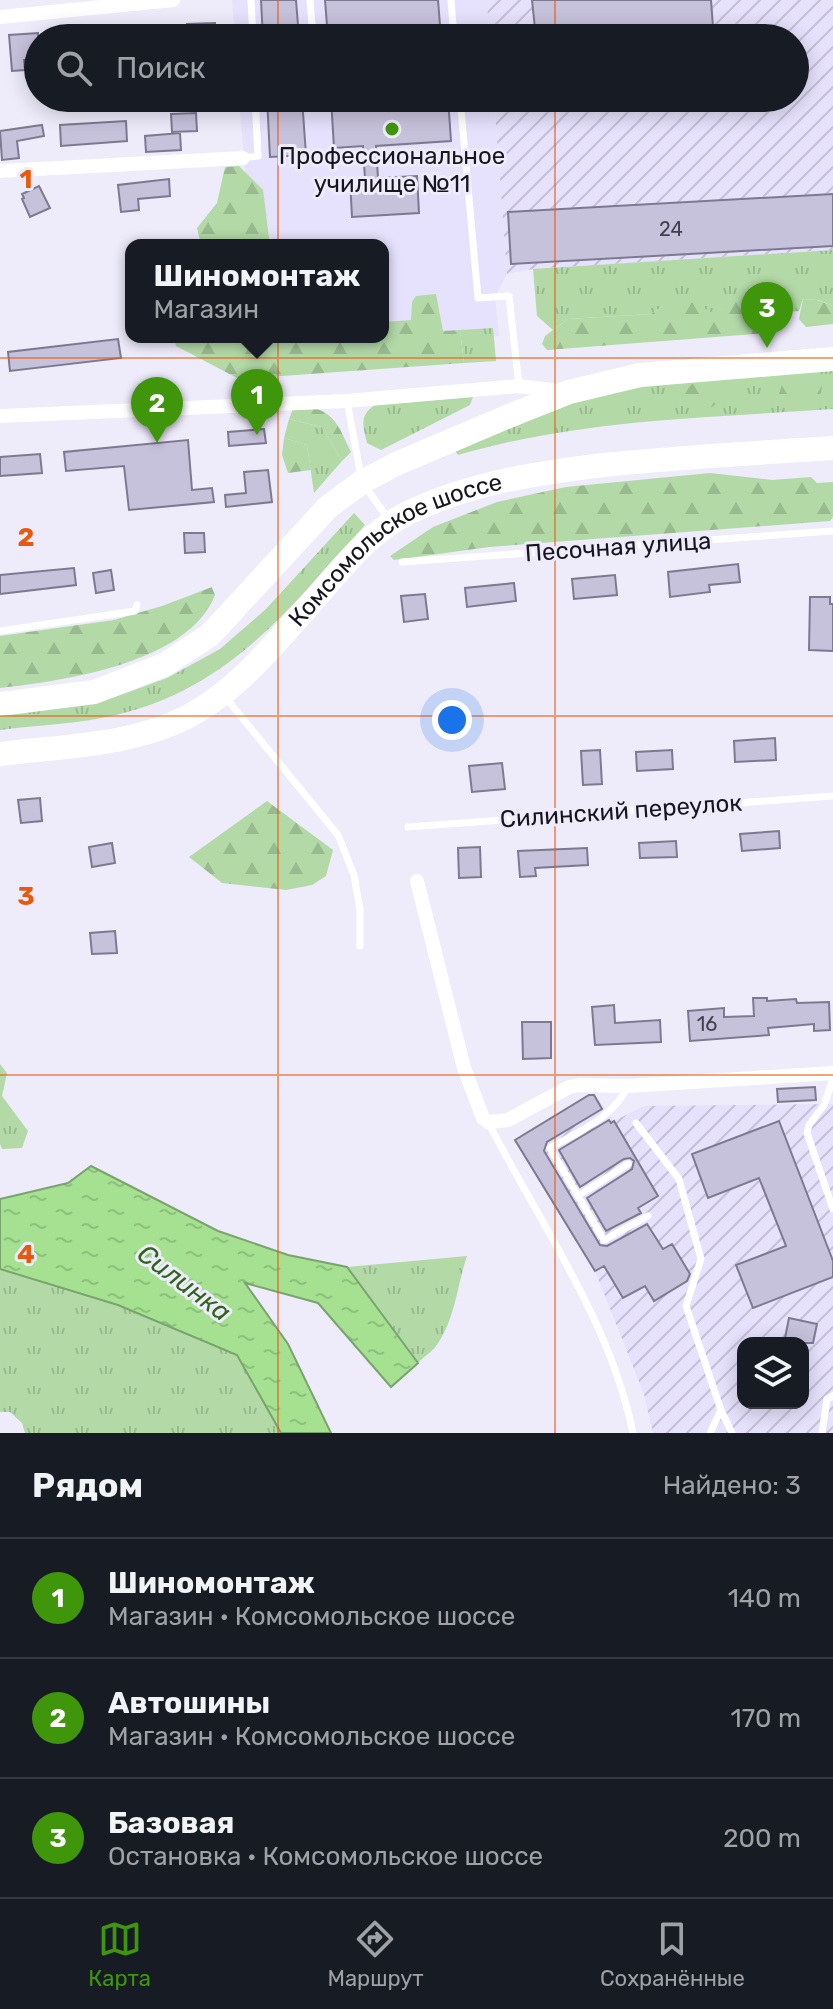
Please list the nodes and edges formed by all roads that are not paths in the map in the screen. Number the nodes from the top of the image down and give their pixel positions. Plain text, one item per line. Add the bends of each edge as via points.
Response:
1 (173, 0) edge
2 (251, 0) edge
3 (310, 0) edge
4 (451, 0) edge
5 (0, 17) edge
6 (252, 24) edge
7 (312, 24) edge
8 (453, 24) edge
9 (256, 112) edge
10 (461, 112) edge
11 (243, 158) joint
12 (0, 171) edge
13 (833, 359) edge
14 (519, 386) junction
15 (569, 392) junction
16 (347, 401) junction
17 (0, 416) edge
18 (833, 448) edge
19 (362, 482) junction
20 (392, 524) junction
21 (833, 531) edge
22 (402, 562) dead end
23 (137, 605) dead end
24 (0, 631) edge
25 (222, 693) junction
26 (0, 704) edge
27 (0, 754) edge
28 (833, 796) edge
29 (408, 827) dead end
30 (417, 881) dead end
31 (360, 946) dead end
32 (833, 1076) edge
33 (628, 1086) junction
34 (488, 1122) junction
35 (636, 1123) dead end
36 (628, 1164) dead end
37 (578, 1196) junction
38 (833, 1209) edge
39 (648, 1216) dead end
40 (833, 1396) edge
41 (721, 1410) junction
42 (633, 1433) edge
43 (710, 1433) edge
44 (732, 1433) edge
45 (822, 1433) edge

1 - 5 street
2 - 6 lane
3 - 7 lane
4 - 8 lane
9 - 11 lane via 258,156
10 - 14 lane via 478,298 509,296
11 - 12 street
13 - 15 main road via 640,375
14 - 15 street
14 - 16 street
15 - 19 main road
16 - 17 street
16 - 19 lane
18 - 20 main road, Комсомольское шоссе via 647,460 515,478 451,495
19 - 20 lane
19 - 26 main road via 328,507 232,613 187,652 94,692
20 - 25 main road, Комсомольское шоссе via 366,543 261,659
21 - 22 lane, Песочная улица
23 - 24 lane via 135,611
25 - 27 main road, Комсомольское шоссе via 188,716 120,739
25 - 31 lane via 338,835 354,875
28 - 29 lane, Силинский переулок
30 - 34 street via 464,1068
32 - 33 street
32 - 38 lane via 807,1133
33 - 34 street via 569,1087 508,1120
33 - 37 lane via 608,1115 550,1148
34 - 42 lane via 577,1283 625,1395
35 - 41 lane via 679,1179 701,1259 686,1306
36 - 37 lane
37 - 39 lane via 604,1240
40 - 45 lane via 827,1399
41 - 43 lane
41 - 44 lane

